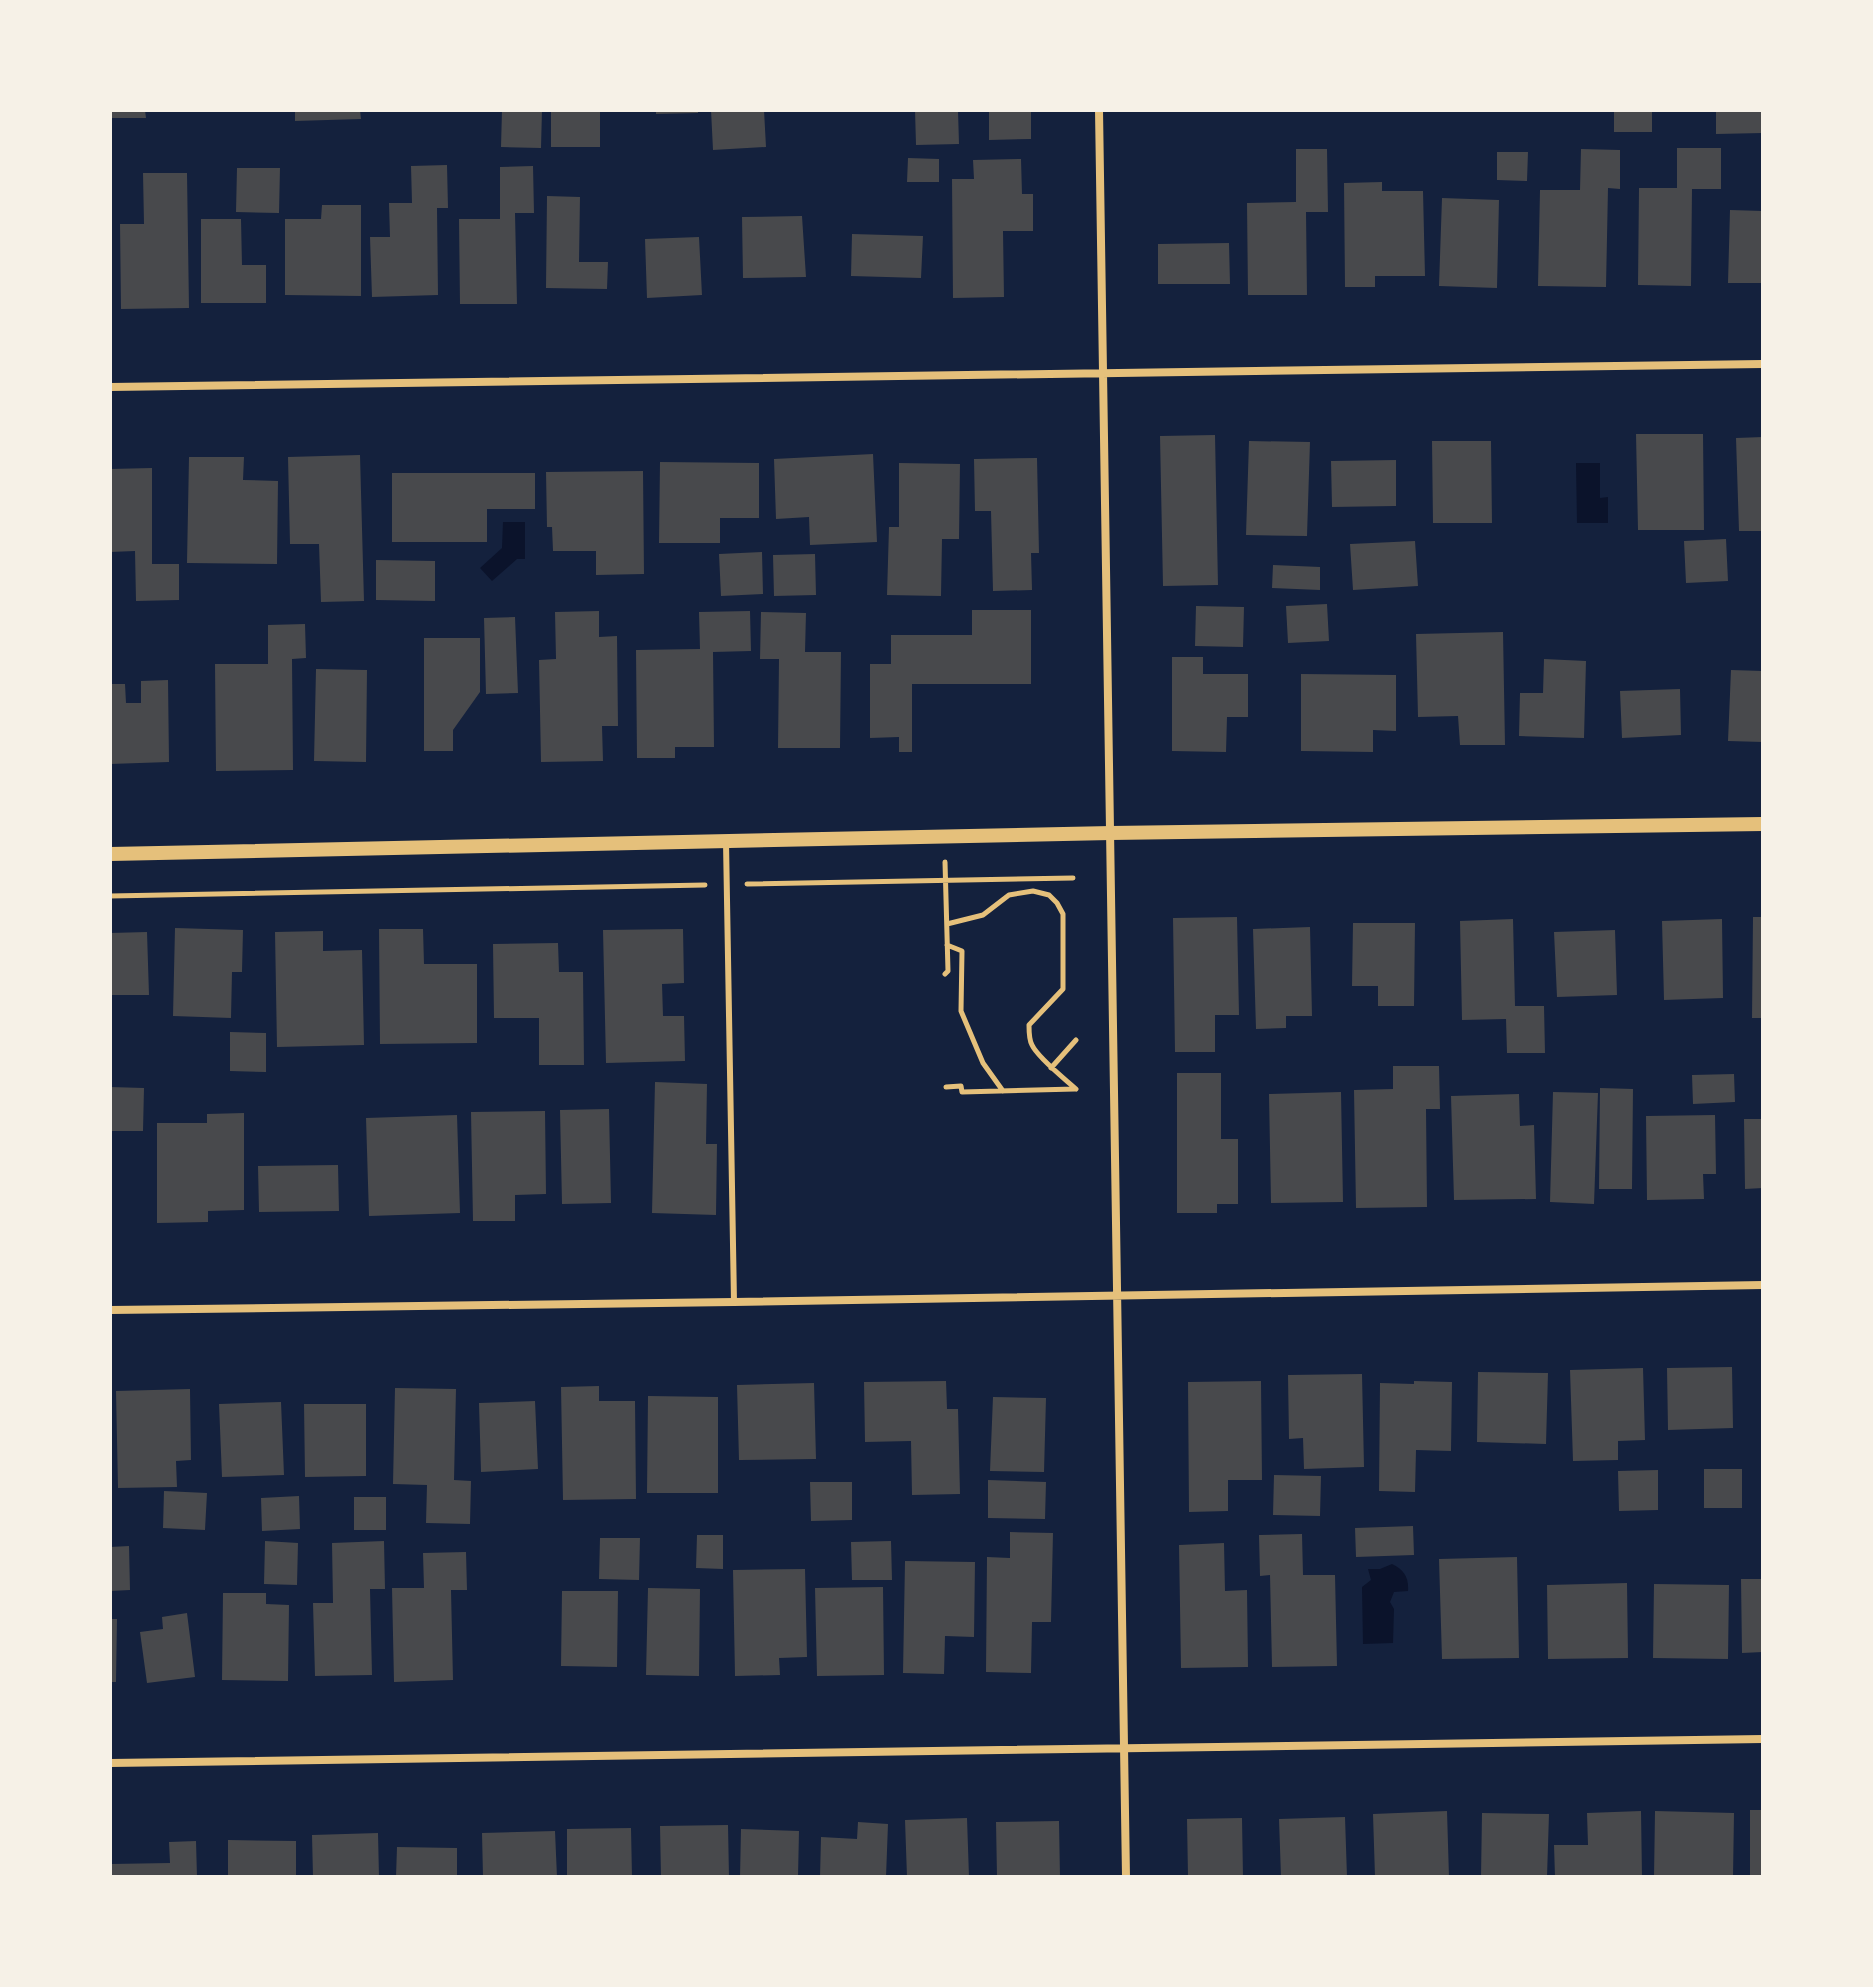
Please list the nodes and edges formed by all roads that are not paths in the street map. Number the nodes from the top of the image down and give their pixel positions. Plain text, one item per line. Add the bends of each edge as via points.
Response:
1 (1099, 110) edge
2 (1763, 364) edge
3 (1103, 374) junction
4 (110, 387) edge
5 (1763, 824) edge
6 (1111, 833) junction
7 (726, 842) junction
8 (110, 854) edge
9 (1763, 1285) edge
10 (1117, 1296) junction
11 (734, 1302) junction
12 (110, 1310) edge
13 (1763, 1739) edge
14 (1124, 1748) junction
15 (110, 1763) edge
16 (1126, 1877) edge

1 - 3 street
2 - 3 street
3 - 4 street
3 - 6 street
5 - 6 street
6 - 7 street
6 - 10 street
7 - 8 street
7 - 11 lane
9 - 10 street
10 - 11 street
10 - 14 street
11 - 12 street
13 - 14 street
14 - 15 street
14 - 16 street

